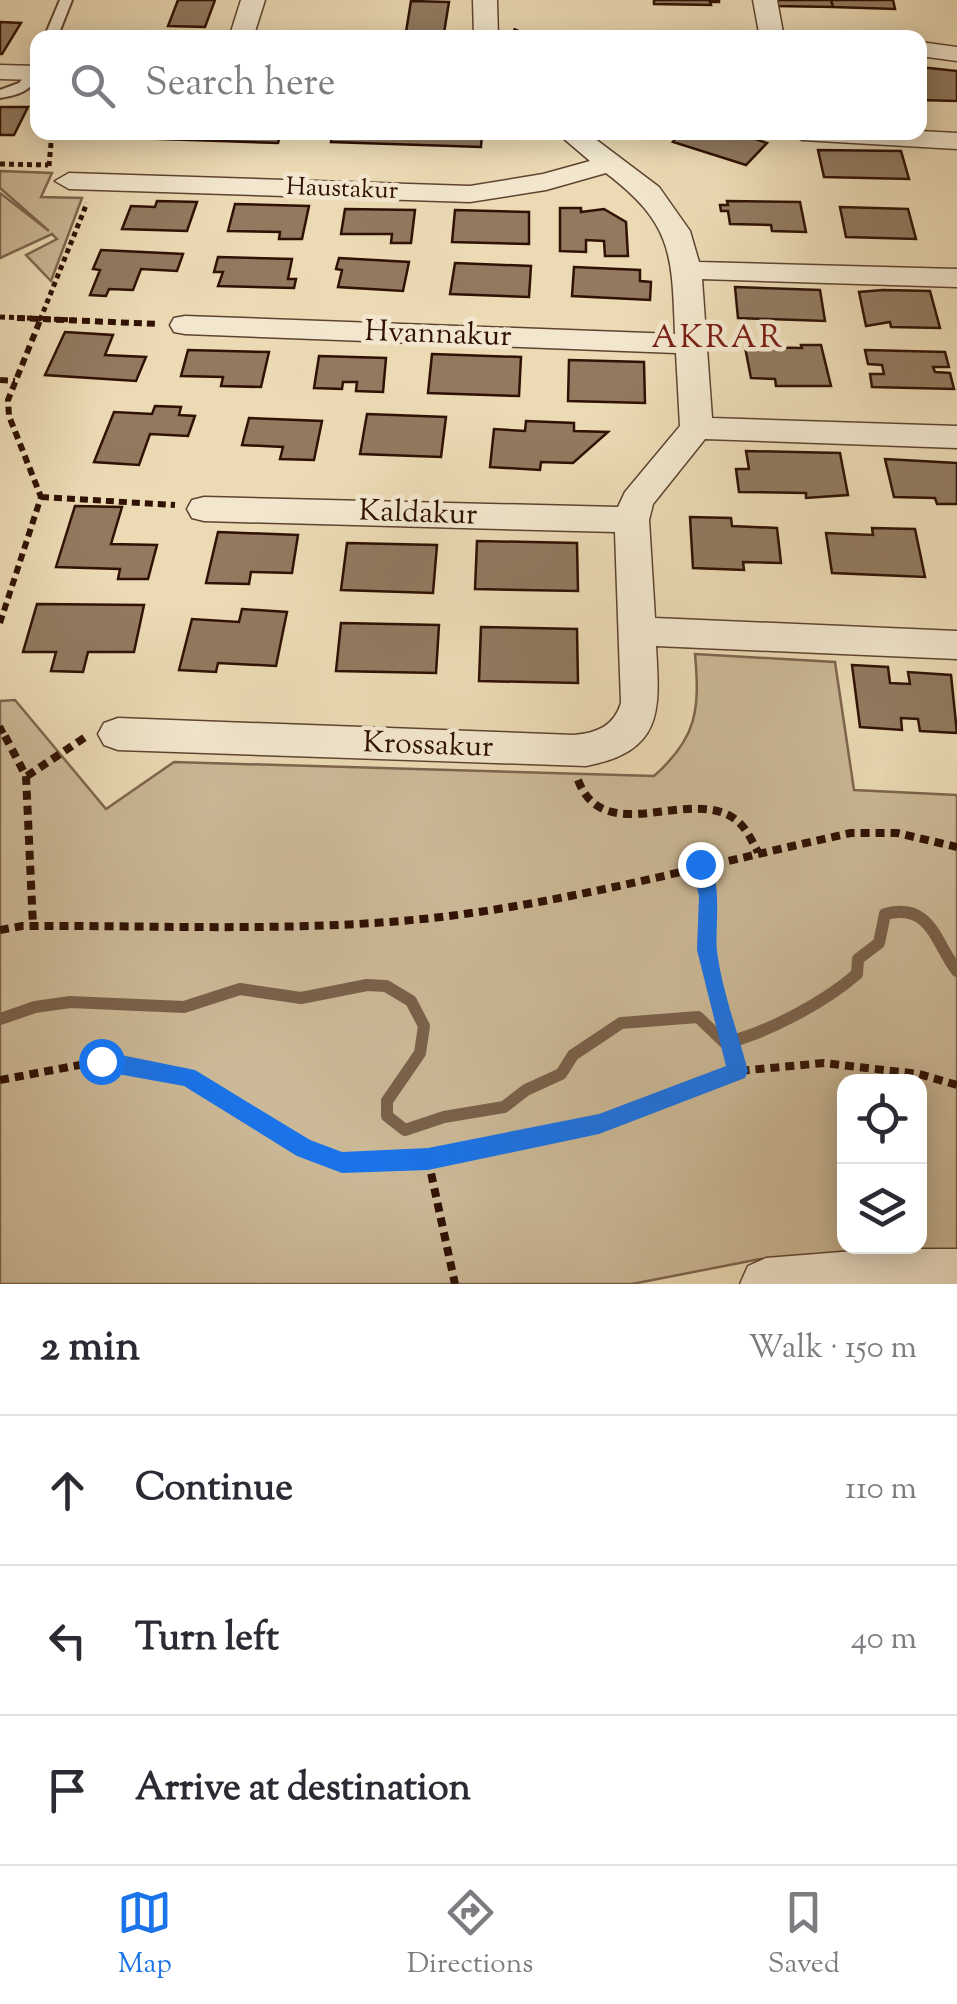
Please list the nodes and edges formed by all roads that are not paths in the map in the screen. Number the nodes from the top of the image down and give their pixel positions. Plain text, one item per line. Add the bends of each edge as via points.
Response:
1 (66, 0) edge
2 (253, 0) edge
3 (485, 0) edge
4 (765, 0) edge
5 (53, 30) edge
6 (244, 30) edge
7 (486, 30) edge
8 (771, 30) edge
9 (927, 50) edge
10 (957, 54) edge
11 (30, 70) edge
12 (0, 72) edge
13 (30, 77) edge
14 (0, 94) edge
15 (927, 139) edge
16 (579, 140) edge
17 (957, 141) edge
18 (612, 163) junction
19 (71, 176) road end
20 (687, 270) junction
21 (957, 278) edge
22 (185, 325) road end
23 (692, 344) junction
24 (696, 428) junction
25 (957, 438) edge
26 (204, 508) road end
27 (632, 520) junction
28 (638, 631) junction
29 (957, 645) edge
30 (118, 734) road end
31 (957, 1276) edge
32 (766, 1284) edge

1 - 5 lane
2 - 6 street
3 - 7 street
4 - 8 street
9 - 10 street
11 - 12 street
13 - 14 lane via 21,88
15 - 17 street
16 - 18 street
18 - 19 street, Haustakur via 470,194
18 - 20 street via 662,208
20 - 21 street
20 - 23 street
22 - 23 street, Hvannakur
23 - 24 street
24 - 25 street
24 - 27 street via 637,501
26 - 27 street, Kaldakur
27 - 28 street
28 - 29 street
28 - 30 street, Krossakur via 636,720 613,743 588,751
31 - 32 street

